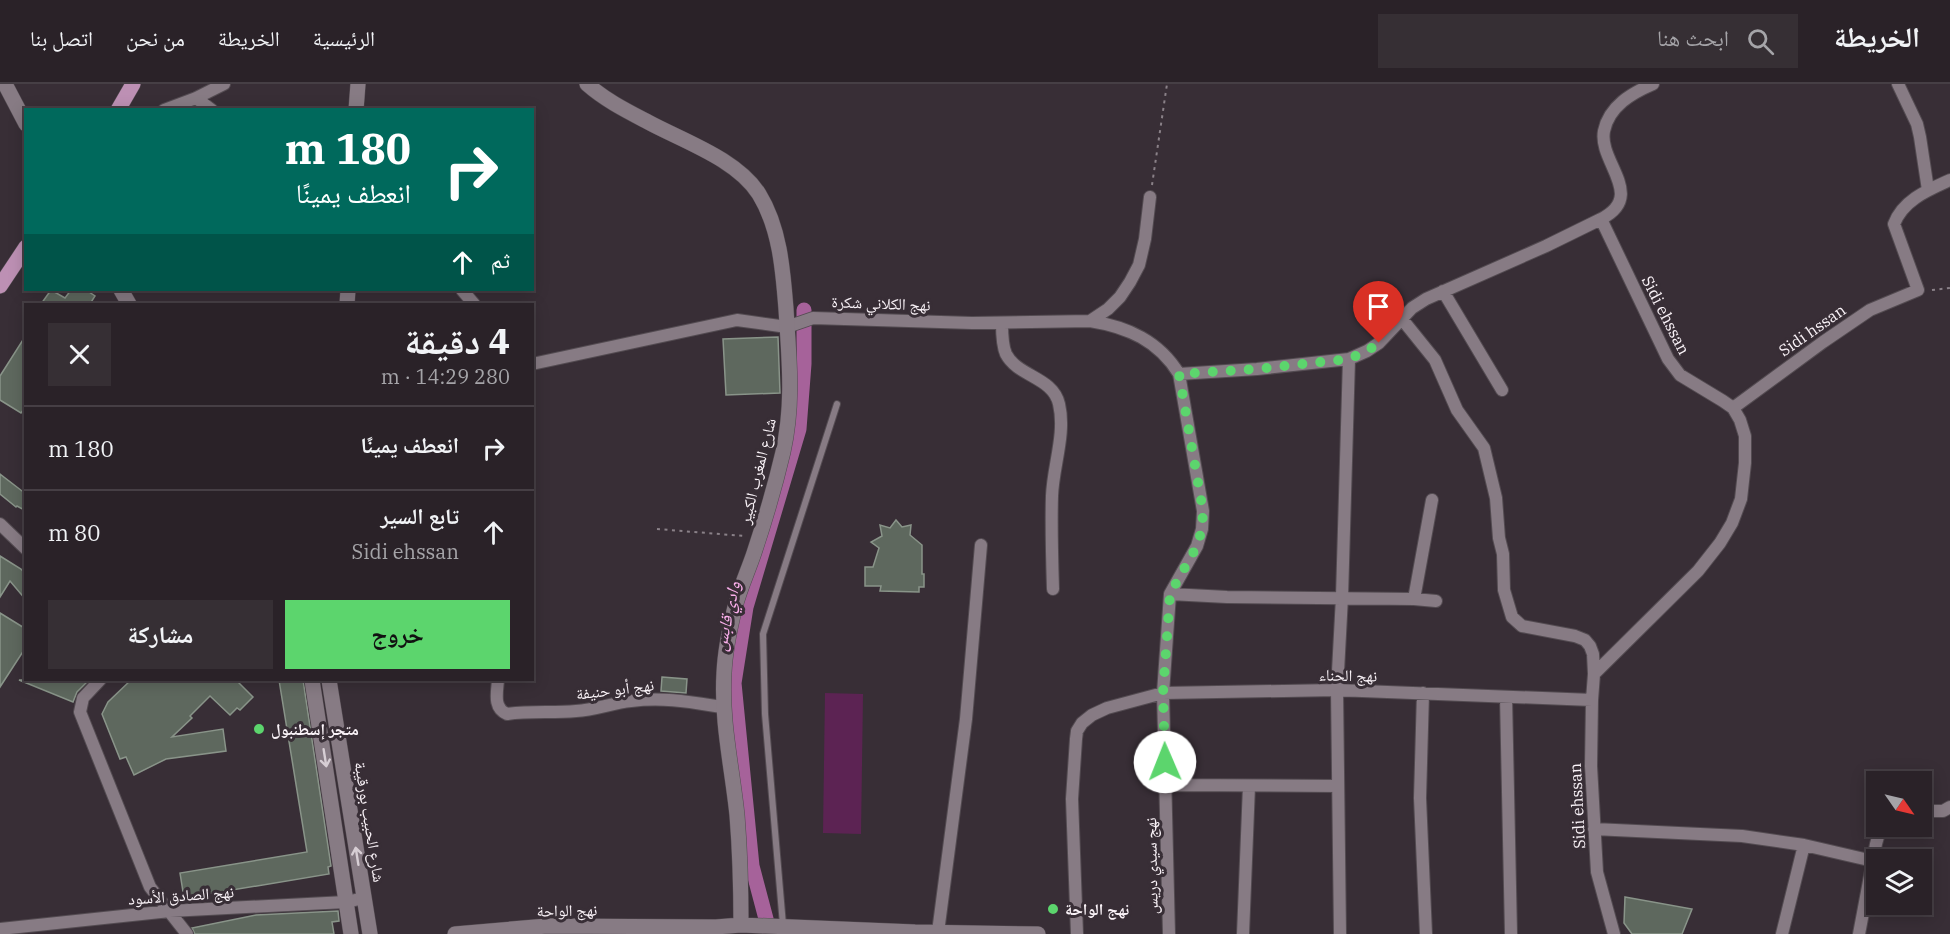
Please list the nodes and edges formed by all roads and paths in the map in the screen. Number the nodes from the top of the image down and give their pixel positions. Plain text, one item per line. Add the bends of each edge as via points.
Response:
1 (5, 84) edge
2 (133, 84) edge
3 (224, 84) edge
4 (358, 84) edge
5 (588, 84) edge
6 (1167, 84) edge
7 (1653, 84) edge
8 (1898, 84) edge
9 (196, 98) junction
10 (119, 108) edge
11 (169, 108) edge
12 (209, 108) edge
13 (356, 108) edge
14 (24, 120) edge
15 (1950, 180) edge
16 (1928, 190) junction
17 (1150, 197) joint
18 (1601, 219) junction
19 (24, 250) edge
20 (0, 286) edge
21 (1950, 288) edge
22 (1918, 290) junction
23 (463, 291) edge
24 (1443, 291) junction
25 (473, 303) edge
26 (1402, 319) junction
27 (1090, 321) junction
28 (1002, 322) junction
29 (787, 327) junction
30 (1349, 359) junction
31 (534, 364) edge
32 (1179, 374) junction
33 (1502, 390) dead end
34 (837, 404) dead end
35 (1733, 408) junction
36 (1432, 500) dead end
37 (0, 524) edge
38 (657, 529) dead end
39 (759, 537) junction
40 (981, 545) dead end
41 (24, 547) edge
42 (1053, 589) dead end
43 (1170, 594) junction
44 (1342, 597) junction
45 (1414, 598) junction
46 (1436, 601) dead end
47 (1594, 674) junction
48 (99, 681) edge
49 (312, 681) edge
50 (329, 681) edge
51 (498, 681) edge
52 (1337, 690) junction
53 (1163, 693) junction
54 (1423, 693) junction
55 (1506, 697) junction
56 (1592, 700) junction
57 (722, 707) junction
58 (1166, 785) junction
59 (1249, 786) junction
60 (1338, 786) junction
61 (1950, 807) edge
62 (1932, 812) edge
63 (1594, 828) junction
64 (1803, 844) junction
65 (1866, 859) edge
66 (364, 898) junction
67 (1866, 898) edge
68 (346, 902) junction
69 (170, 911) junction
70 (741, 925) junction
71 (8, 930) edge
72 (716, 931) edge
73 (784, 931) edge
74 (938, 932) junction
75 (915, 933) edge
76 (187, 934) edge
77 (351, 934) edge
78 (370, 934) edge
79 (455, 934) edge
80 (1038, 934) edge
81 (1077, 934) edge
82 (1169, 934) edge
83 (1243, 934) edge
84 (1340, 934) edge
85 (1426, 934) edge
86 (1511, 934) edge
87 (1614, 934) edge
88 (1782, 934) edge
89 (1859, 934) edge

1 - 14 street
2 - 10 main road
3 - 9 street
4 - 13 street
5 - 29 street, شارع المغرب الكبير via 601,96 718,158 758,192 770,216 779,250
6 - 17 path
7 - 18 street via 1616,106 1604,131 1604,143 1621,192 1616,209
8 - 16 street via 1917,124
9 - 11 street
9 - 12 street
15 - 16 street
16 - 22 street via 1902,209 1894,224
17 - 27 street via 1145,239 1131,282 1108,309
18 - 24 street
18 - 35 street, Sidi ehssan via 1668,359 1680,375
19 - 20 main road
21 - 22 path
22 - 35 street, Sidi hssan via 1870,310
23 - 25 street
24 - 26 street via 1412,308
24 - 33 street
26 - 30 street via 1379,343
26 - 47 street, Sidi ehssan via 1435,360 1457,410 1484,448 1496,498 1504,590 1512,617 1522,626 1585,640 1593,654
27 - 28 street, نهج الكلاني شكرة
27 - 32 street, نهج سيدي دريس via 1110,324 1143,338 1171,361
28 - 29 street, نهج الكلاني شكرة via 813,318
28 - 42 street via 1007,356 1048,385 1059,403 1061,431 1052,494
29 - 31 street, نهج الكلاني شكرة via 737,320
29 - 39 street, شارع المغرب الكبير via 791,407
30 - 32 street
30 - 44 street
32 - 43 street, نهج سيدي دريس via 1203,511 1197,546
34 - 73 lane via 763,634 765,714
35 - 47 street via 1745,436 1745,464 1741,499 1732,523 1698,571
36 - 45 street
37 - 41 street
38 - 39 path
39 - 57 street, شارع المغرب الكبير via 735,607
40 - 74 street via 966,719
43 - 44 street
43 - 53 street, نهج سيدي دريس
44 - 45 street
44 - 52 street
45 - 46 street
47 - 56 street, Sidi ehssan
48 - 69 street via 83,698 80,712 150,887
49 -> 68 street
66 -> 50 street, شارع الحبيب بورقيبة
51 - 57 street, نهج أبو حنيفة via 497,706 503,713 600,709 658,699
52 - 53 street, نهج الحناء
52 - 54 street, نهج الحناء
52 - 60 street
53 - 58 street, نهج سيدي دريس
53 - 81 street, نهج الحناء via 1107,708 1092,715 1077,731 1072,799
54 - 55 street, نهج الحناء
54 - 85 street via 1420,798
55 - 56 street, نهج الحناء
55 - 86 street
56 - 63 street, Sidi ehssan
57 - 70 street, شارع المغرب الكبير via 741,869
58 - 59 street
58 - 82 street, نهج سيدي دريس
59 - 60 street
59 - 83 street
60 - 84 street
61 - 62 street
63 - 64 street via 1742,836
63 - 87 street, Sidi ehssan via 1597,872
64 - 65 street
64 - 88 street
66 - 68 street, نهج الصادق الأسود
66 - 78 street, شارع الحبيب بورقيبة
67 - 89 street
68 - 69 street, نهج الصادق الأسود
68 - 77 street
69 - 71 street, نهج الصادق الأسود
69 - 76 street
70 - 72 street, نهج الواحة
70 - 73 street, نهج الواحة
72 - 79 street, نهج الواحة via 547,926
73 - 75 street, نهج الواحة
74 - 75 street, نهج الواحة
74 - 80 street, نهج الواحة

